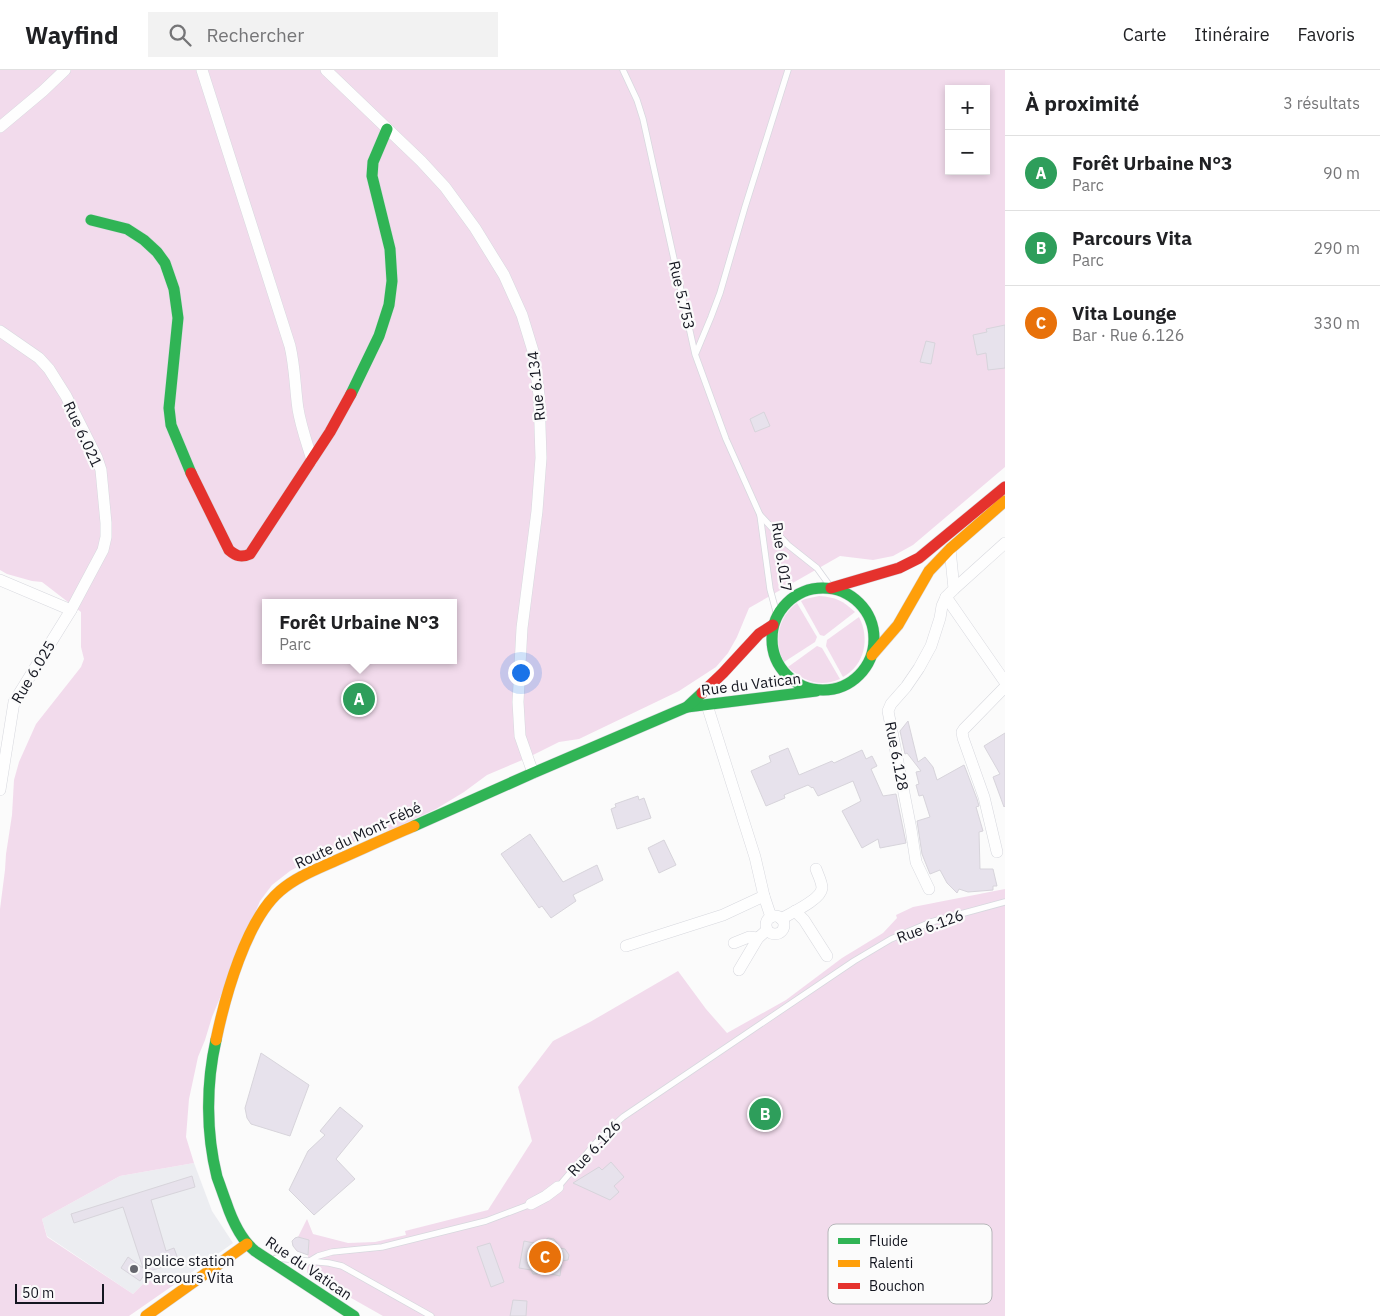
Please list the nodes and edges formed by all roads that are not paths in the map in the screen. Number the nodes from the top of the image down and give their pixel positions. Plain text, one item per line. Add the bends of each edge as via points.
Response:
1 (65, 70) edge
2 (202, 70) edge
3 (326, 70) edge
4 (623, 70) edge
5 (788, 70) edge
6 (0, 128) edge
7 (387, 129) junction
8 (91, 220) dead end
9 (0, 331) edge
10 (695, 354) junction
11 (312, 460) junction
12 (1005, 487) edge
13 (1005, 501) edge
14 (760, 515) junction
15 (1005, 543) edge
16 (950, 549) junction
17 (0, 580) edge
18 (831, 588) junction
19 (950, 593) junction
20 (69, 614) junction
21 (775, 620) junction
22 (872, 655) junction
23 (1005, 682) edge
24 (1005, 687) edge
25 (820, 690) junction
26 (706, 705) junction
27 (687, 707) junction
28 (533, 773) junction
29 (0, 790) edge
30 (997, 852) dead end
31 (816, 869) dead end
32 (929, 889) dead end
33 (764, 896) junction
34 (1005, 902) edge
35 (795, 911) junction
36 (776, 918) junction
37 (763, 934) junction
38 (734, 943) dead end
39 (626, 946) dead end
40 (827, 956) dead end
41 (739, 970) dead end
42 (558, 1187) joint
43 (531, 1204) joint
44 (247, 1244) junction
45 (264, 1257) junction
46 (308, 1262) junction
47 (146, 1316) edge
48 (354, 1316) edge
49 (431, 1316) edge

1 - 6 street
2 - 11 street via 290,346 301,426
3 - 7 street, Rue 6.134
4 - 10 lane, Rue 5.753 via 643,119
5 - 10 lane via 720,293
7 - 11 street via 373,162 372,176 390,249 392,281 389,305 357,384
7 - 28 street, Rue 6.134 via 445,187 475,228 504,276 522,315 533,351 539,395 541,458 522,628 518,702 520,736
8 - 11 street via 127,230 144,240 165,263 174,289 178,318 170,425 229,550 236,556 250,554
9 - 20 street, Rue 6.021 via 40,358 49,369 66,396 101,470 106,537 103,550
10 - 14 lane, Rue 5.753 via 726,439
12 - 18 street via 919,558 899,568
13 - 16 street
14 - 18 lane, Rue 6.017 via 788,545 817,568
14 - 21 lane, Rue 6.017
15 - 19 street
16 - 19 street, Rue 6.128
16 - 22 street via 929,571 898,625
17 - 20 street
18 - 21 street, Rue 6.017 via 813,588 795,595 784,604
18 - 22 street, Rue 6.017 via 854,597 865,609 874,631
19 - 23 street
19 - 32 street, Rue 6.128 via 942,606 931,646 888,711 916,862
20 - 29 street, Rue 6.025 via 14,702
21 - 25 street, Rue 6.017 via 772,648 781,668 791,680
21 - 27 street, Route du Mont-Fébé
22 - 25 street, Rue 6.017 via 858,678 833,690
24 - 30 street via 962,732 984,797
25 - 26 street, Rue du Vatican
26 - 27 street, Rue du Vatican
26 - 33 street via 755,857
27 - 28 street, Route du Mont-Fébé
28 - 44 street, Route du Mont-Fébé via 300,878 275,895 265,907 233,975 211,1067 208,1102 210,1141 218,1184
31 - 35 street via 822,890
33 - 36 street
33 - 39 street via 723,915
34 - 42 lane, Rue 6.126 via 931,922 854,961 623,1117 600,1138
35 - 36 street
35 - 40 street
36 - 37 street via 766,923
36 - 37 street via 784,924 780,933
37 - 38 street
37 - 41 street
42 - 43 street, Rue 6.126
43 - 46 lane, Rue 6.126 via 486,1221 382,1247 332,1252
44 - 45 street, Rue du Vatican
44 - 47 street
45 - 46 lane
45 - 48 street, Rue du Vatican
46 - 49 lane via 342,1266

